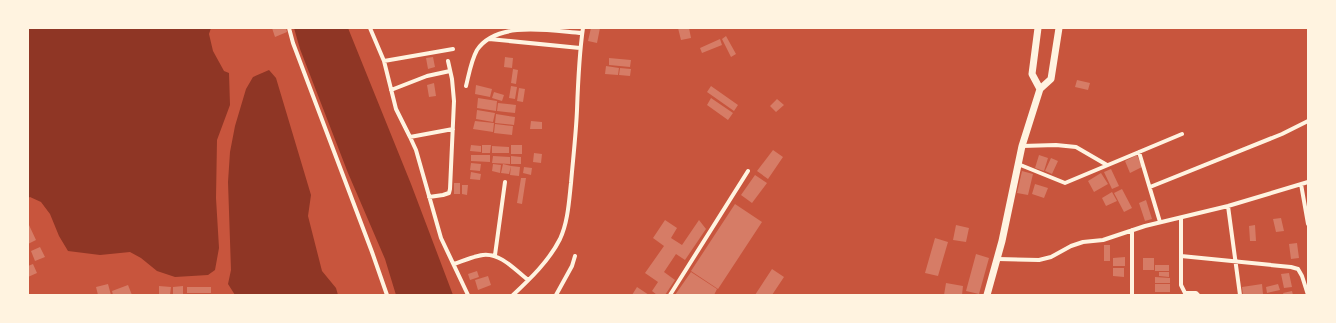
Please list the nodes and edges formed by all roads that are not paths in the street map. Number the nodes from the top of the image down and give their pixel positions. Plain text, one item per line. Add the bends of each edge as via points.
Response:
1 (290, 28) edge
2 (370, 28) edge
3 (583, 28) edge
4 (1038, 28) edge
5 (1059, 28) edge
6 (582, 33) junction
7 (489, 39) junction
8 (580, 48) junction
9 (453, 50) dead end
10 (384, 61) junction
11 (448, 62) dead end
12 (450, 71) junction
13 (466, 86) dead end
14 (1040, 89) junction
15 (391, 90) junction
16 (1308, 121) edge
17 (453, 129) junction
18 (1182, 134) dead end
19 (410, 137) junction
20 (1022, 146) junction
21 (1139, 152) junction
22 (1018, 164) junction
23 (1107, 165) junction
24 (748, 171) dead end
25 (506, 182) dead end
26 (1308, 182) edge
27 (1301, 184) junction
28 (1150, 187) junction
29 (429, 197) junction
30 (1228, 206) junction
31 (1181, 218) junction
32 (1160, 222) junction
33 (1308, 224) edge
34 (1132, 230) junction
35 (495, 255) junction
36 (575, 256) dead end
37 (1181, 256) junction
38 (998, 259) junction
39 (1235, 261) junction
40 (454, 264) junction
41 (528, 280) junction
42 (387, 295) edge
43 (468, 295) edge
44 (513, 295) edge
45 (556, 295) edge
46 (670, 295) edge
47 (987, 295) edge
48 (1132, 295) edge
49 (1198, 295) edge
50 (1240, 295) edge
51 (1308, 295) edge

1 - 42 street via 293,43
2 - 10 street
3 - 6 street
4 - 14 street via 1032,74
5 - 14 street via 1051,79
6 - 7 street via 525,29 507,31
6 - 8 street
7 - 8 street
7 - 13 street via 477,50
8 - 41 street via 574,155 565,224 552,252
9 - 10 street
10 - 15 street
11 - 12 street
12 - 15 street via 427,76
12 - 17 street via 454,101
14 - 20 street
15 - 19 street via 396,110
16 - 28 street
17 - 19 street
17 - 29 street via 449,193
18 - 21 street
19 - 29 street
20 - 22 street
20 - 23 street via 1076,147
21 - 23 street
21 - 28 street
22 - 23 street via 1065,183
22 - 38 street
24 - 46 street
25 - 35 street
26 - 27 street
27 - 30 street
27 - 33 street
28 - 32 street
29 - 40 street via 441,238
30 - 31 street
30 - 39 street
31 - 32 street
31 - 37 street
32 - 34 street
34 - 38 street via 1103,240 1083,242 1039,260
34 - 48 street
35 - 40 street via 482,255
35 - 41 street
36 - 45 street
37 - 39 street
37 - 49 street via 1183,290
38 - 47 street
39 - 50 street
39 - 51 street via 1298,269
40 - 43 street
41 - 44 street

